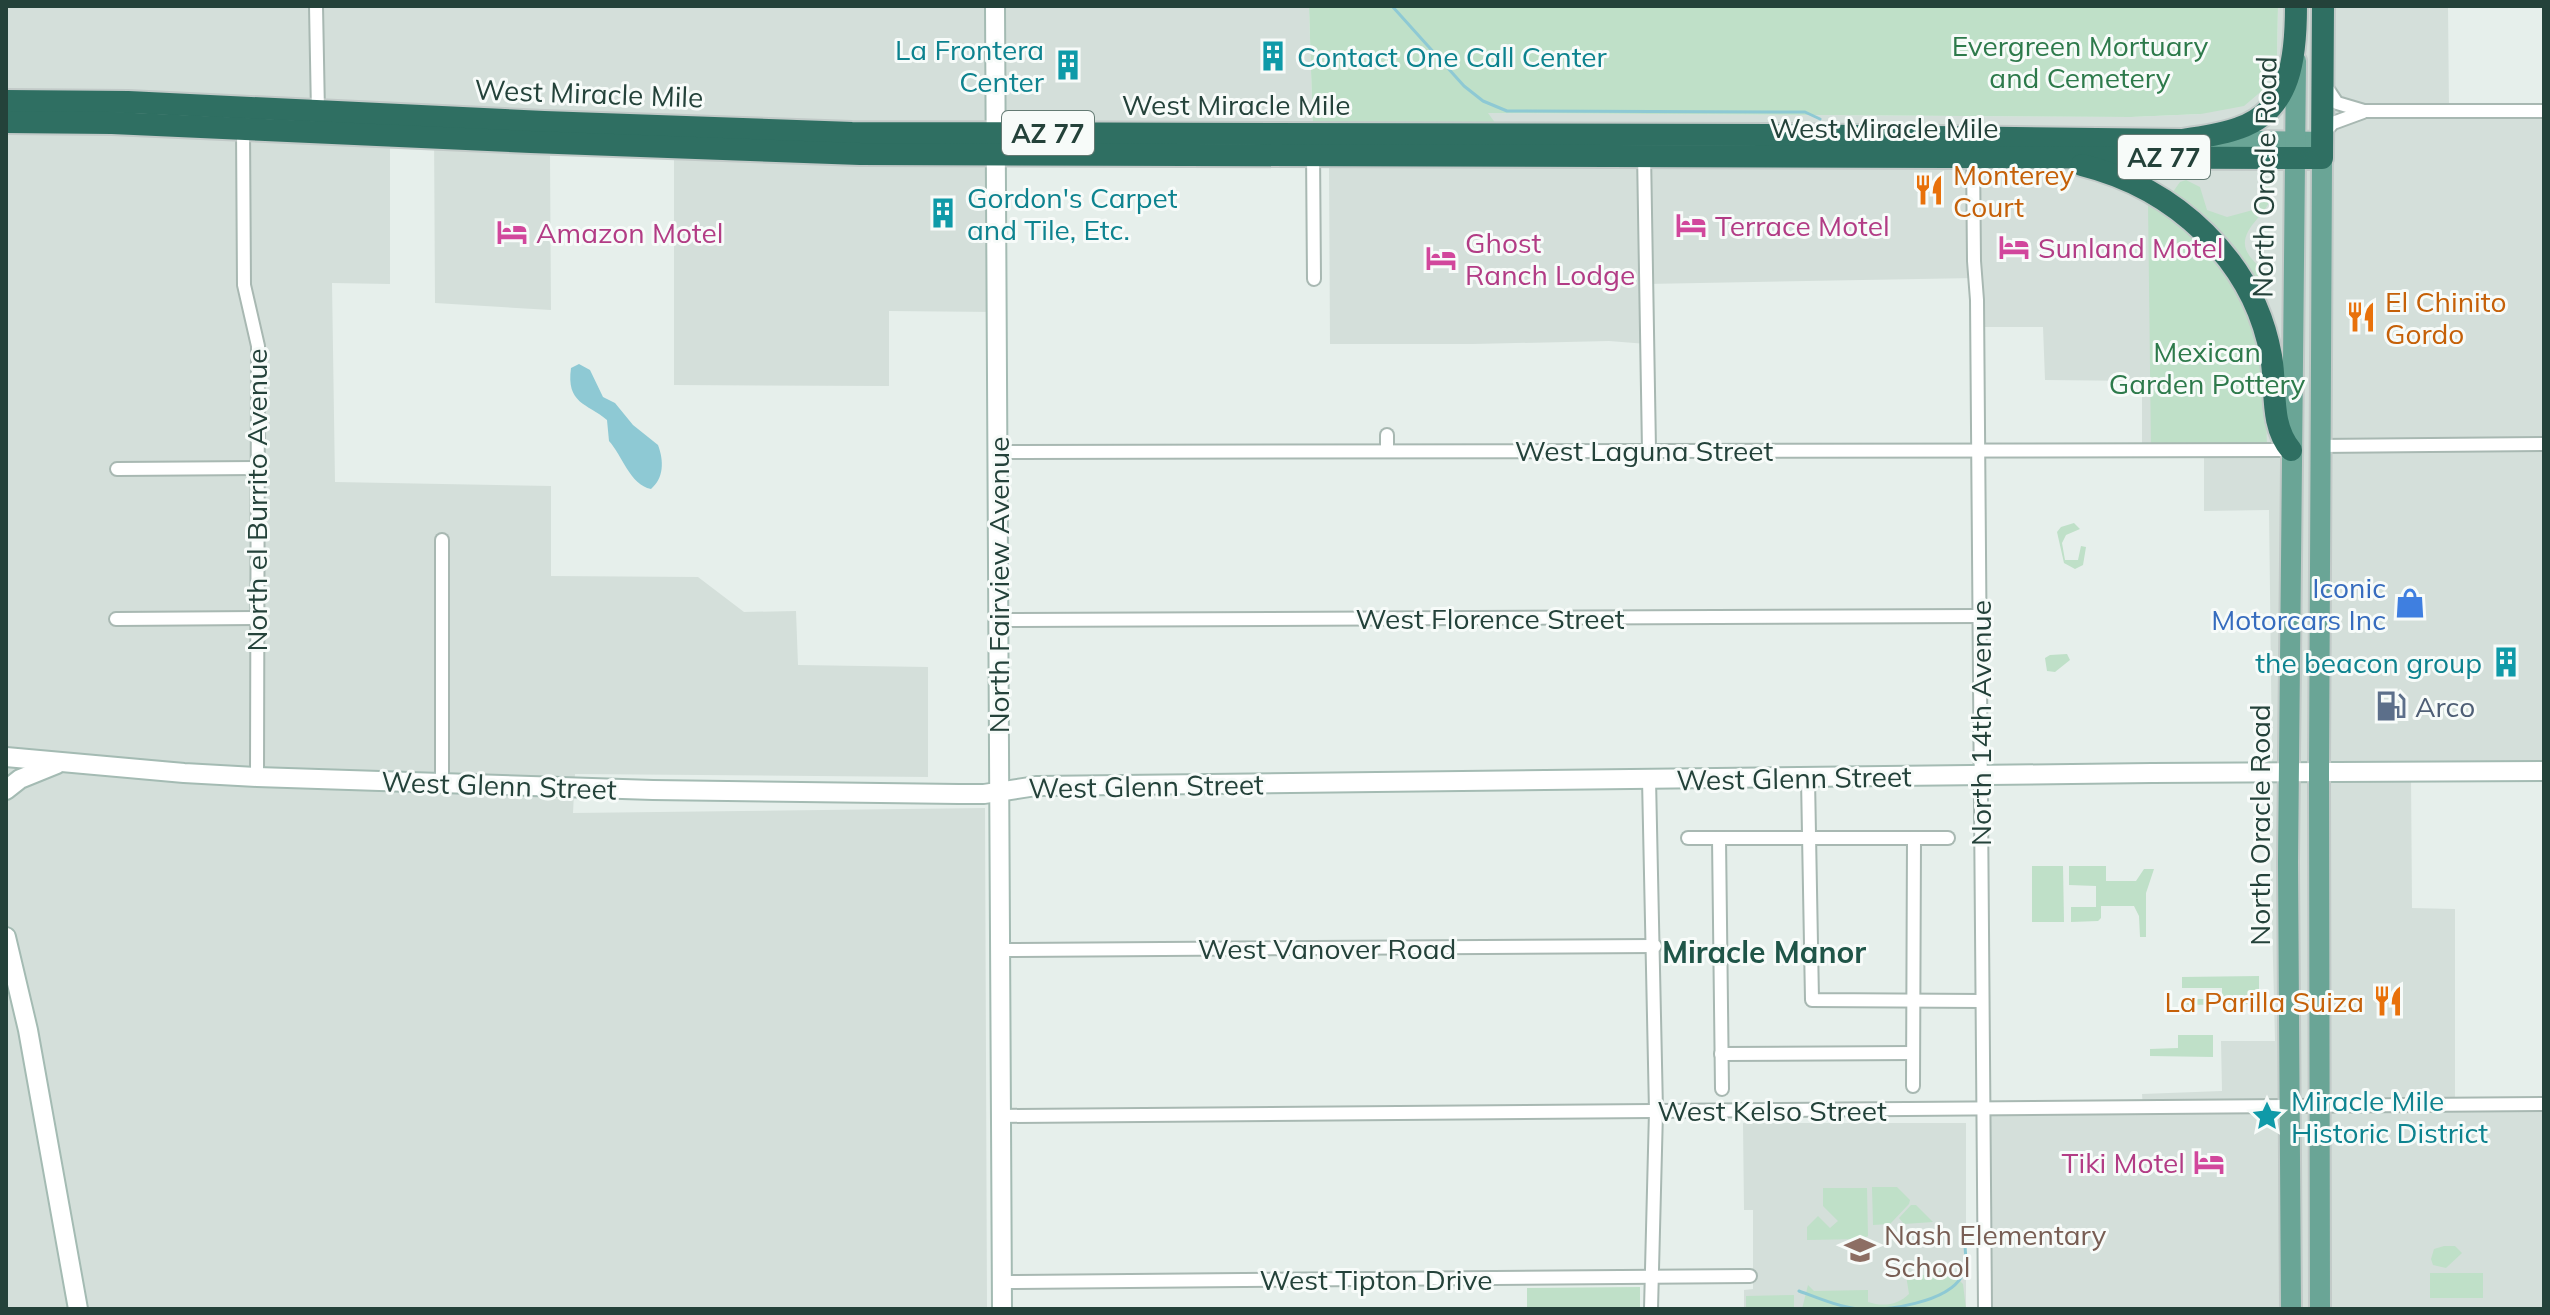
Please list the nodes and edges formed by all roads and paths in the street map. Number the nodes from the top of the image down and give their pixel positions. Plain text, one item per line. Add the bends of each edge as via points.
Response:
1 (316, 6) edge
2 (995, 6) edge
3 (2296, 6) edge
4 (2323, 6) edge
5 (2296, 37) junction
6 (2322, 77) junction
7 (6, 101) edge
8 (2364, 111) junction
9 (2544, 111) edge
10 (6, 122) edge
11 (318, 122) junction
12 (664, 126) junction
13 (243, 129) junction
14 (2182, 140) junction
15 (531, 142) junction
16 (994, 144) junction
17 (1313, 145) junction
18 (2322, 145) junction
19 (1644, 146) junction
20 (1973, 147) junction
21 (2295, 149) junction
22 (2033, 157) junction
23 (1314, 279) dead end
24 (1387, 435) dead end
25 (1500, 436) dead end
26 (2544, 444) edge
27 (2319, 446) junction
28 (1979, 449) junction
29 (1649, 450) junction
30 (2291, 450) junction
31 (1387, 451) junction
32 (1500, 451) junction
33 (998, 452) junction
34 (258, 468) junction
35 (117, 469) dead end
36 (442, 540) dead end
37 (1980, 616) junction
38 (256, 618) junction
39 (116, 619) dead end
40 (999, 620) junction
41 (6, 757) edge
42 (64, 762) junction
43 (2544, 771) edge
44 (2289, 774) junction
45 (2319, 774) junction
46 (257, 777) junction
47 (1980, 777) junction
48 (1649, 779) junction
49 (1808, 779) junction
50 (442, 783) junction
51 (6, 790) edge
52 (999, 790) junction
53 (1688, 838) dead end
54 (1719, 838) junction
55 (1810, 838) junction
56 (1914, 838) junction
57 (1948, 838) dead end
58 (6, 937) edge
59 (1655, 946) junction
60 (1000, 950) junction
61 (1913, 1001) junction
62 (1982, 1001) junction
63 (1913, 1053) junction
64 (1721, 1054) junction
65 (1913, 1086) dead end
66 (1722, 1089) dead end
67 (2544, 1104) edge
68 (2289, 1106) junction
69 (2319, 1106) junction
70 (1985, 1110) junction
71 (1656, 1111) junction
72 (1000, 1116) junction
73 (1750, 1276) dead end
74 (1652, 1277) junction
75 (1003, 1282) junction
76 (78, 1309) edge
77 (1002, 1309) edge
78 (1651, 1309) edge
79 (1985, 1309) edge
80 (2291, 1309) edge
81 (2320, 1309) edge

1 - 11 street
2 - 16 street, North Fairview Avenue
3 - 5 highway, North Oracle Road / AZ 77
4 - 6 highway, North Oracle Road
5 - 14 highway, AZ 77 via 2286,85 2262,117 2239,128
5 - 21 main road, North Oracle Road
6 - 8 street via 2337,103
6 - 18 highway, North Oracle Road
7 - 11 highway, West Miracle Mile / AZ 77 via 98,101
8 - 9 street
8 - 18 street via 2333,123
10 - 13 highway, West Miracle Mile / AZ 77
11 - 12 highway, West Miracle Mile / AZ 77
11 - 13 highway, West Miracle Mile / AZ 77
11 - 15 highway, West Miracle Mile / AZ 77
12 - 15 highway via 646,138 543,135
12 - 16 highway, West Miracle Mile / AZ 77
13 - 34 street, North el Burrito Avenue via 244,285 258,346
14 - 20 highway, West Miracle Mile / AZ 77
14 - 21 main road, West Miracle Mile / AZ 77
15 - 16 highway, West Miracle Mile / AZ 77 via 838,153
16 - 17 highway, West Miracle Mile / AZ 77
16 - 33 street, North Fairview Avenue
17 - 19 highway, West Miracle Mile / AZ 77
17 - 23 street
18 - 21 highway, West Miracle Mile / AZ 77
18 - 27 main road, North Oracle Road
19 - 20 highway, West Miracle Mile / AZ 77
19 - 29 street
20 - 22 highway, West Miracle Mile / AZ 77
20 - 28 street, North 14th Avenue
21 - 22 highway, West Miracle Mile / AZ 77
21 - 30 main road, North Oracle Road
22 - 30 highway via 2102,170 2133,183 2174,206 2220,249 2262,321 2273,368 2277,427
24 - 31 street
25 - 32 street
26 - 27 street
27 - 45 main road, North Oracle Road
28 - 29 street, West Laguna Street
28 - 30 street, West Laguna Street
28 - 37 street, North 14th Avenue
29 - 32 street, West Laguna Street
30 - 44 main road, North Oracle Road
31 - 32 street, West Laguna Street
31 - 33 street, West Laguna Street
33 - 40 street, North Fairview Avenue
34 - 35 street
34 - 38 street, North el Burrito Avenue
36 - 50 street
37 - 40 street, West Florence Street
37 - 47 street, North 14th Avenue
38 - 39 street
38 - 46 street, North el Burrito Avenue
40 - 52 street, North Fairview Avenue
41 - 42 street, West Glenn Street
42 - 46 street, West Glenn Street
42 - 51 street via 29,774
43 - 45 street, West Glenn Street
44 - 45 street, West Glenn Street
44 - 47 street, West Glenn Street
44 - 68 main road, North Oracle Road
45 - 69 main road, North Oracle Road
46 - 50 street, West Glenn Street
47 - 49 street, West Glenn Street
47 - 62 street, North 14th Avenue
48 - 49 street, West Glenn Street
48 - 52 street, West Glenn Street
48 - 59 street
49 - 55 street
50 - 52 street, West Glenn Street via 984,794
52 - 60 street, North Fairview Avenue
53 - 54 street
54 - 55 street
54 - 64 street
55 - 56 street
55 - 61 street via 1812,1000
56 - 57 street
56 - 61 street
58 - 76 street
59 - 60 street, West Vanover Road
59 - 71 street
60 - 72 street, North Fairview Avenue
61 - 62 street
61 - 63 street
62 - 70 street, North 14th Avenue
63 - 64 street
63 - 65 street
64 - 66 street
67 - 69 street, West Kelso Street
68 - 69 street, West Kelso Street
68 - 70 street, West Kelso Street
68 - 80 main road, North Oracle Road
69 - 81 main road, North Oracle Road
70 - 71 street, West Kelso Street
70 - 79 street, North 14th Avenue
71 - 72 street, West Kelso Street
71 - 74 street
72 - 75 street, North Fairview Avenue
73 - 74 street, West Tipton Drive
74 - 75 street, West Tipton Drive
74 - 78 street
75 - 77 street, North Fairview Avenue

